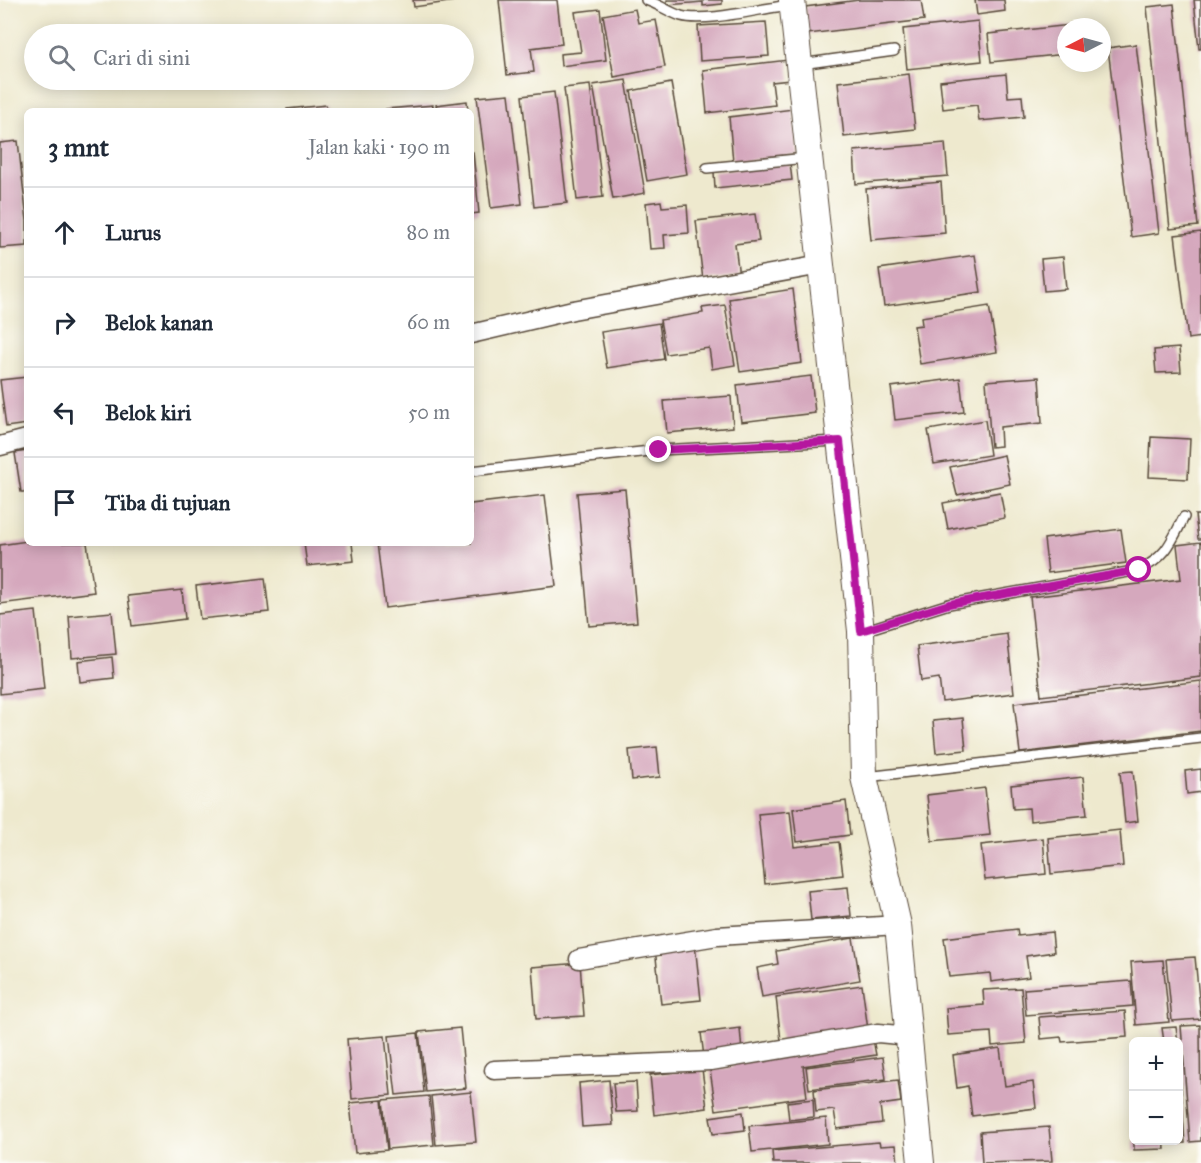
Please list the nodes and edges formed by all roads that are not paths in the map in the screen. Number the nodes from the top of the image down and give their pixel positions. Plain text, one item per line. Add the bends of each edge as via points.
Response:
1 (646, 0) edge
2 (792, 2) edge
3 (894, 51) dead end
4 (799, 65) junction
5 (809, 157) junction
6 (707, 168) dead end
7 (821, 266) junction
8 (474, 333) edge
9 (24, 440) edge
10 (840, 441) junction
11 (0, 446) edge
12 (474, 471) edge
13 (1184, 517) dead end
14 (861, 631) junction
15 (1201, 738) edge
16 (864, 777) junction
17 (898, 926) junction
18 (579, 959) dead end
19 (909, 1036) junction
20 (494, 1070) dead end
21 (921, 1163) edge

1 - 2 lane via 689,17
2 - 4 street
3 - 4 lane
4 - 5 street
5 - 6 lane
5 - 7 street
7 - 8 street via 573,310
7 - 10 street
9 - 11 street
10 - 12 lane via 659,450
10 - 14 street
13 - 14 lane via 1162,557 1139,570 949,604
14 - 16 street
15 - 16 lane
16 - 17 street
17 - 18 street via 717,936
17 - 19 street
19 - 20 street via 878,1034 711,1060
19 - 21 street

